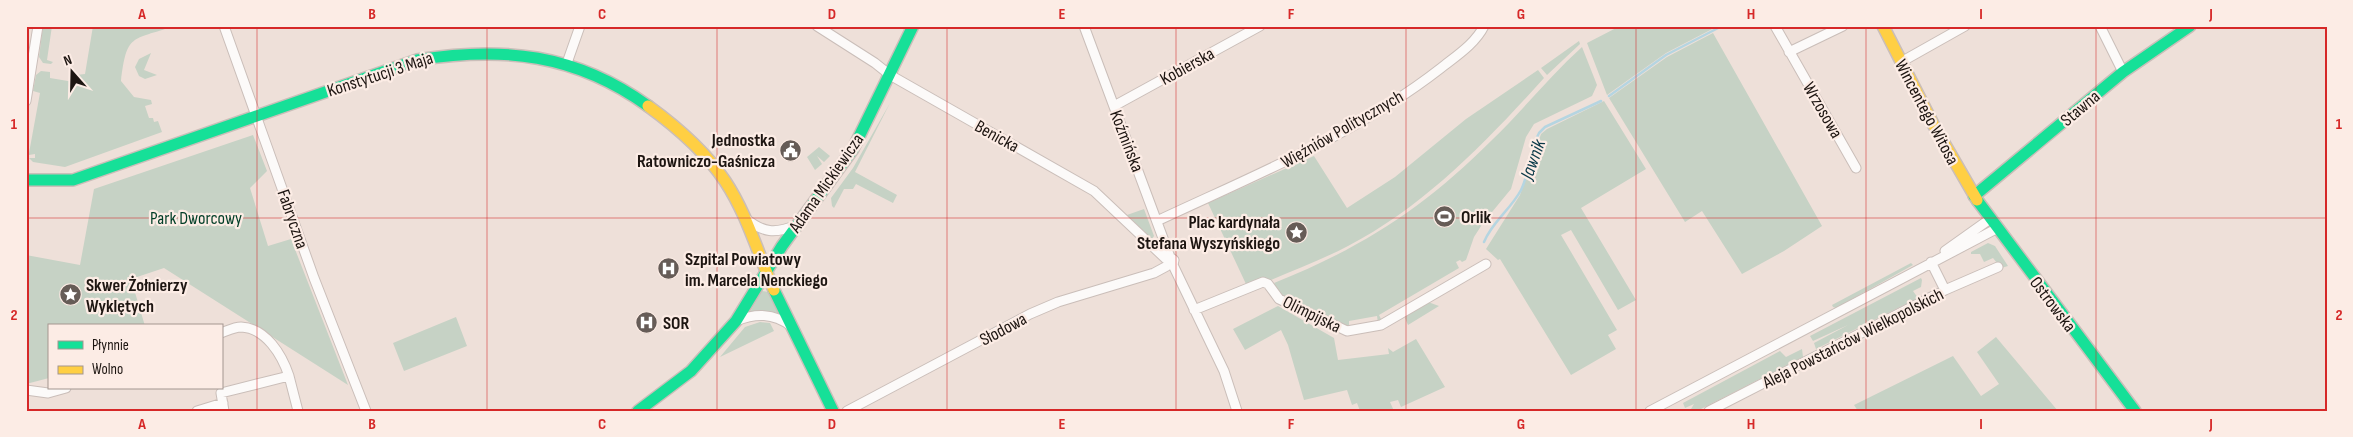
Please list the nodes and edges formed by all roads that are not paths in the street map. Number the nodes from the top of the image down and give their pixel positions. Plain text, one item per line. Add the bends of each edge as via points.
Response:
1 (38, 26) edge
2 (224, 26) edge
3 (580, 26) edge
4 (817, 26) edge
5 (913, 26) edge
6 (1084, 26) edge
7 (1260, 26) edge
8 (1484, 26) edge
9 (1775, 26) edge
10 (1843, 26) edge
11 (1883, 26) edge
12 (1965, 26) edge
13 (2100, 26) edge
14 (2190, 26) edge
15 (1789, 52) junction
16 (566, 62) junction
17 (1901, 62) junction
18 (2124, 72) junction
19 (890, 75) junction
20 (26, 101) edge
21 (1114, 106) junction
22 (257, 115) junction
23 (1856, 168) dead end
24 (26, 180) edge
25 (1974, 196) junction
26 (742, 216) junction
27 (1157, 221) junction
28 (799, 224) junction
29 (1993, 224) junction
30 (1169, 262) junction
31 (1931, 262) junction
32 (1486, 264) dead end
33 (1998, 267) dead end
34 (766, 270) junction
35 (1945, 290) junction
36 (1196, 313) junction
37 (736, 321) junction
38 (791, 326) junction
39 (222, 333) edge
40 (289, 376) junction
41 (26, 390) edge
42 (59, 390) edge
43 (223, 407) edge
44 (197, 411) edge
45 (298, 411) edge
46 (366, 411) edge
47 (638, 411) edge
48 (833, 411) edge
49 (847, 411) edge
50 (1237, 411) edge
51 (1650, 411) edge
52 (1709, 411) edge
53 (2135, 411) edge

1 - 20 street
2 - 22 street, Fabryczna
3 - 16 street
4 - 19 street, Benicka
5 - 19 street, Adama Mickiewicza
6 - 21 street, Koźmińska
7 - 21 street, Kobierska
8 - 27 street, Więźniów Politycznych via 1469,46 1377,112 1307,152
9 - 15 street, Wrzosowa
10 - 15 street
11 - 17 street, Wincentego Witosa
12 - 17 street
13 - 18 street
14 - 18 street, Stawna
15 - 23 street, Wrzosowa
16 - 22 street, Konstytucji 3 Maja via 515,53 443,54 392,68
16 - 26 street, Konstytucji 3 Maja via 632,94 680,130 726,183
17 - 25 street, Wincentego Witosa
18 - 25 street, Stawna
19 - 28 street, Adama Mickiewicza via 853,149
19 - 30 street, Benicka via 1094,191
21 - 27 street, Koźmińska
22 - 24 street, Konstytucji 3 Maja via 73,180
22 - 46 street, Fabryczna via 314,278
25 - 29 street, Ostrowska
26 - 28 street, Konstytucji 3 Maja via 764,231 774,232
26 - 34 street, Konstytucji 3 Maja
27 - 30 street, Koźmińska
28 - 34 street, Adama Mickiewicza
29 - 31 street, Aleja Powstańców Wielkopolskich
29 - 53 street, Ostrowska
30 - 36 street, Koźmińska
30 - 49 street, Słodowa via 1154,273 1058,302 1030,314
31 - 35 street
31 - 51 street, Aleja Powstańców Wielkopolskich
32 - 36 street, Olimpijska via 1379,326 1342,330 1279,299 1268,284 1262,282
33 - 35 street, Aleja Powstańców Wielkopolskich
34 - 37 street, Adama Mickiewicza
34 - 38 street, Konstytucji 3 Maja
35 - 52 street, Aleja Powstańców Wielkopolskich
36 - 50 street, Koźmińska via 1224,372
37 - 38 street via 763,314
37 - 47 street, Adama Mickiewicza via 691,371
38 - 48 street, Konstytucji 3 Maja
39 - 40 street via 239,327 250,329 267,340 284,360
40 - 43 street via 221,393
40 - 45 street
41 - 42 street via 48,393
43 - 44 street

